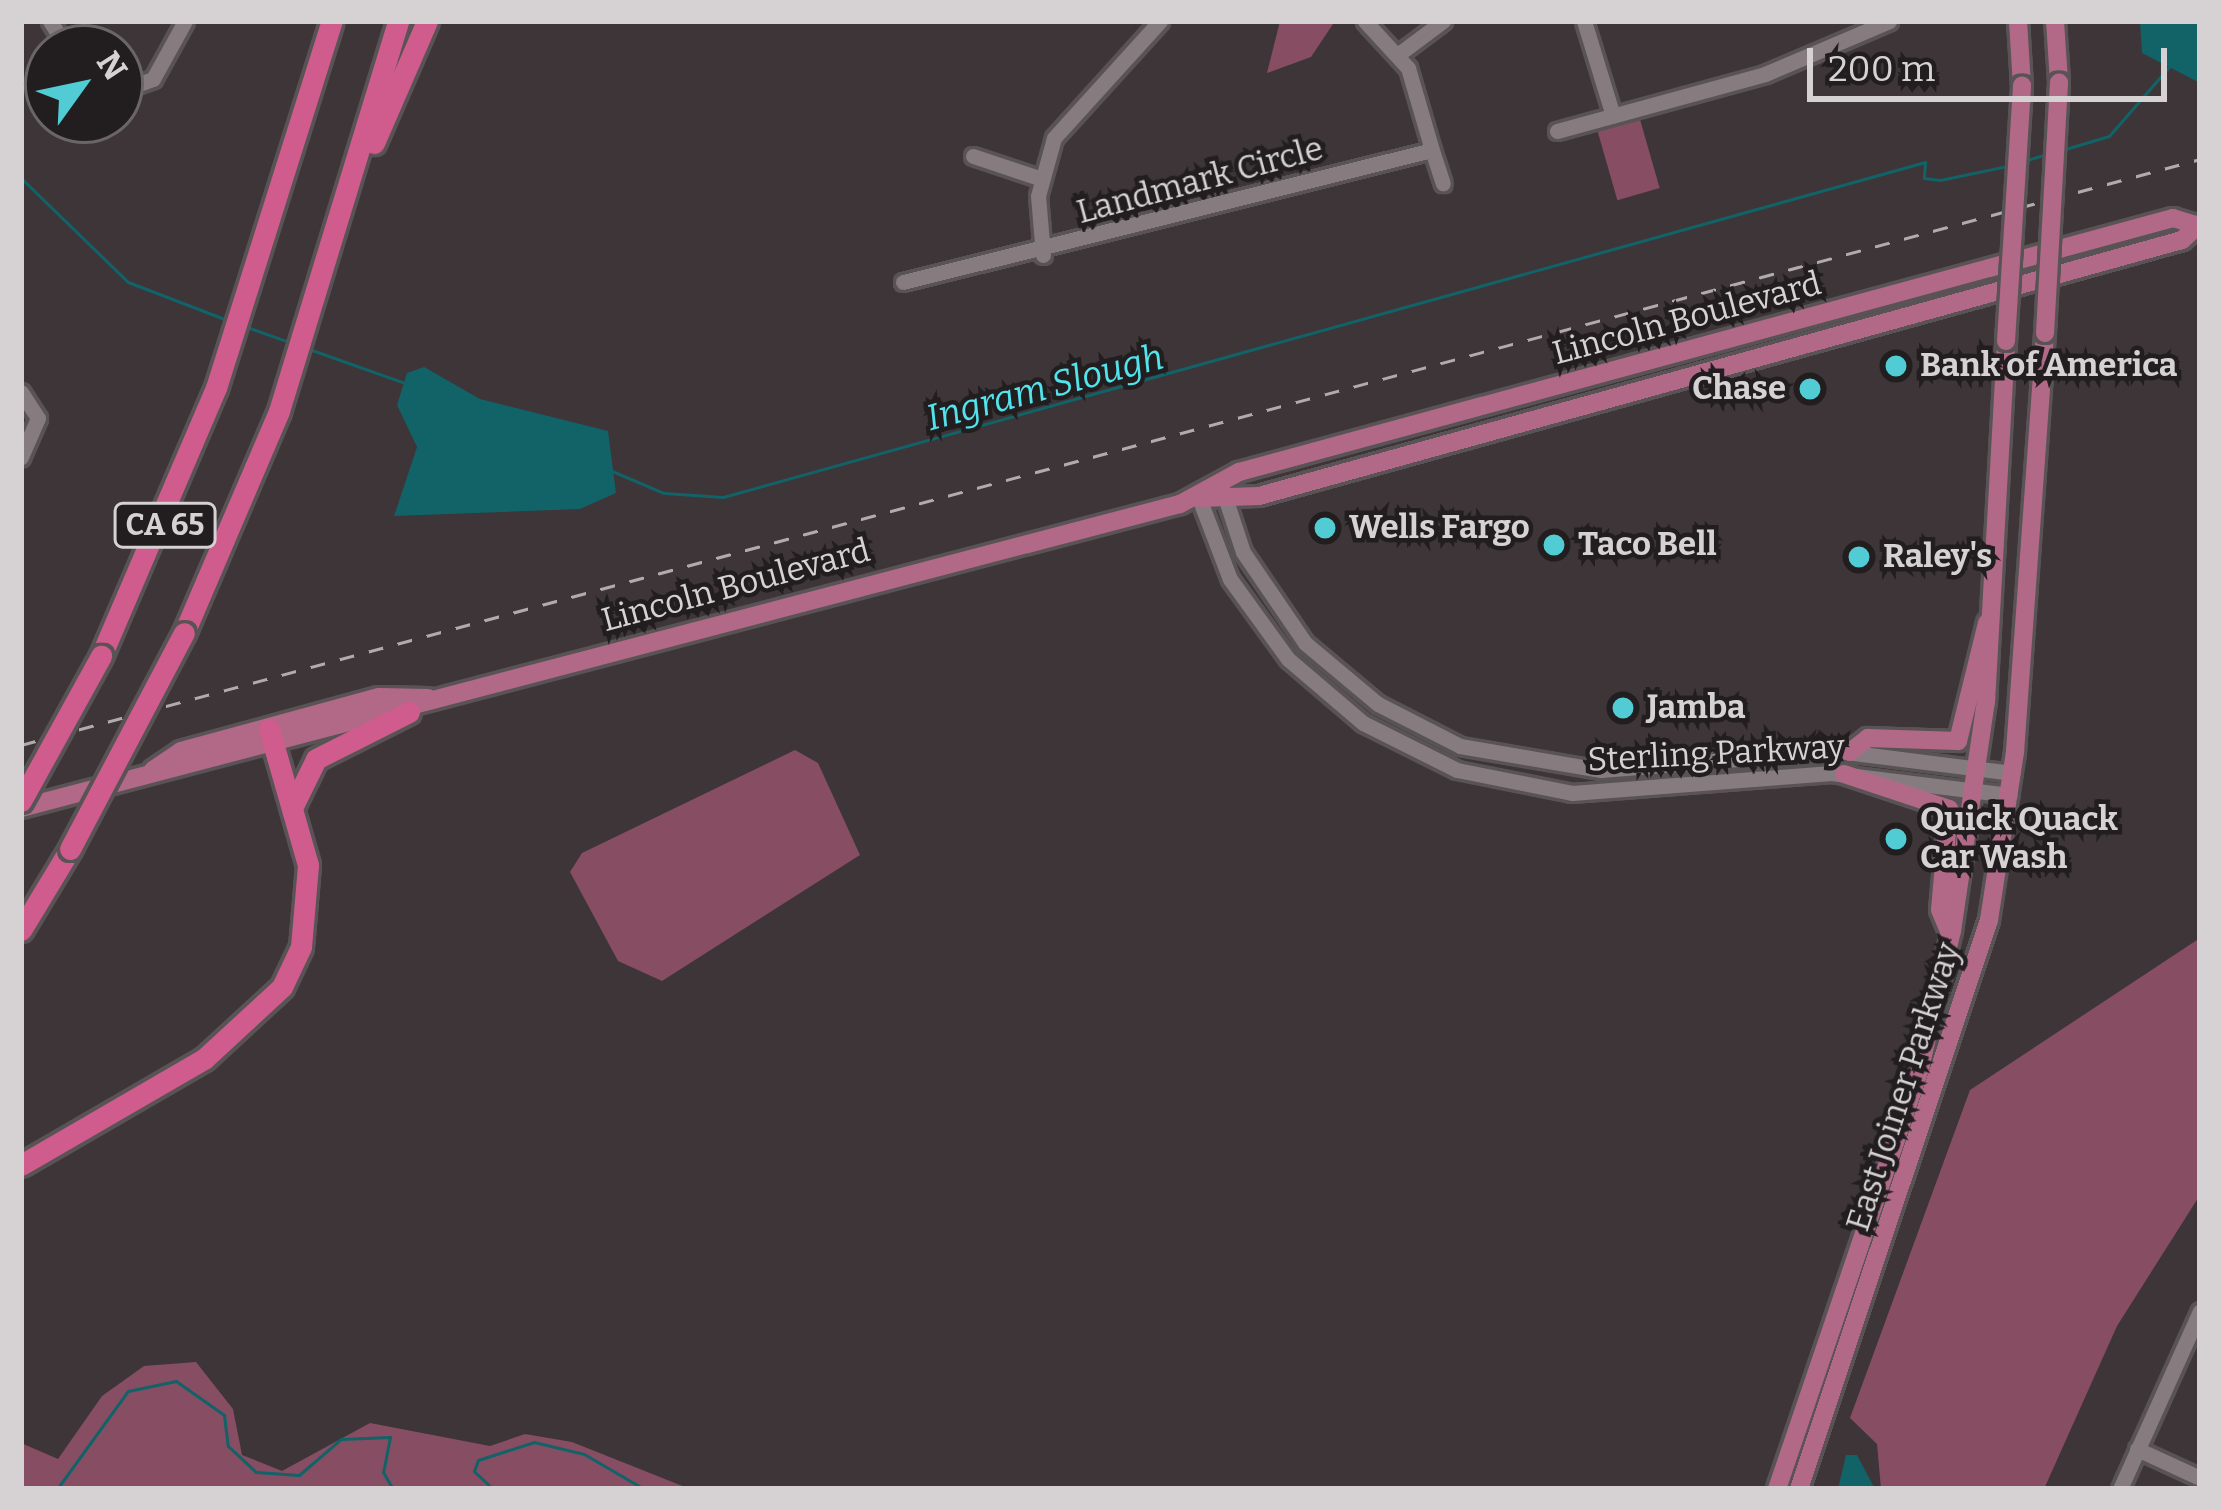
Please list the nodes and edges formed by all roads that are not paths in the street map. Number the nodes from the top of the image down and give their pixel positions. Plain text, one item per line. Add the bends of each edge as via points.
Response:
1 (185, 21) edge
2 (328, 21) edge
3 (398, 21) edge
4 (427, 21) edge
5 (1160, 21) edge
6 (1367, 21) edge
7 (1443, 21) edge
8 (1584, 21) edge
9 (1888, 21) edge
10 (2018, 21) edge
11 (2055, 21) edge
12 (1400, 53) junction
13 (144, 82) edge
14 (1613, 116) junction
15 (1557, 131) dead end
16 (1432, 150) junction
17 (974, 156) dead end
18 (1042, 179) junction
19 (1443, 183) dead end
20 (342, 214) junction
21 (2198, 225) edge
22 (1043, 254) junction
23 (903, 282) dead end
24 (21, 392) edge
25 (21, 458) edge
26 (1223, 491) junction
27 (1199, 498) junction
28 (1990, 619) junction
29 (428, 698) junction
30 (409, 712) junction
31 (272, 739) junction
32 (1850, 752) junction
33 (1979, 767) junction
34 (2013, 773) junction
35 (1844, 774) junction
36 (1976, 790) junction
37 (2010, 796) junction
38 (21, 804) edge
39 (292, 807) junction
40 (21, 930) edge
41 (1951, 935) junction
42 (21, 1165) edge
43 (2199, 1315) edge
44 (2137, 1449) junction
45 (2200, 1478) edge
46 (1778, 1489) edge
47 (1799, 1489) edge
48 (2120, 1489) edge

1 - 13 street
2 - 38 highway, CA 65, bridge via 216,388 101,656
3 - 20 highway, CA 65
4 - 20 highway
5 - 18 street, Landmark Circle via 1066,118
6 - 12 street
7 - 12 street
8 - 14 street
9 - 14 street via 1765,74
10 - 28 main road, East Joiner Parkway, bridge via 2022,86
11 - 34 main road, East Joiner Parkway, bridge via 2045,333
12 - 16 street
14 - 15 street
16 - 19 street
16 - 22 street, Landmark Circle
17 - 18 street
18 - 22 street, Landmark Circle
20 - 40 highway, CA 65, bridge via 279,411 184,632
21 - 26 main road, Lincoln Boulevard via 2160,246
21 - 26 main road, Lincoln Boulevard via 2151,224
22 - 23 street
24 - 25 street via 38,418
26 - 27 main road, Lincoln Boulevard
26 - 32 street, Sterling Parkway via 1251,567 1305,643 1378,704 1460,746 1601,770
27 - 29 main road, Lincoln Boulevard
27 - 35 street, Sterling Parkway via 1230,579 1288,659 1364,723 1426,758 1490,780 1602,794
28 - 32 main road via 1958,741 1868,737
28 - 33 main road, East Joiner Parkway
29 - 30 main road, Lincoln Boulevard
29 - 31 main road, Lincoln Boulevard via 379,697
30 - 31 main road, Lincoln Boulevard
30 - 39 highway via 316,759
31 - 38 main road, Lincoln Boulevard
31 - 39 highway
32 - 33 street, Sterling Parkway
33 - 34 street, Sterling Parkway
33 - 36 main road, East Joiner Parkway
34 - 37 main road, East Joiner Parkway
35 - 36 street, Sterling Parkway
35 - 41 main road via 1949,809 1940,910
36 - 37 street, Sterling Parkway
36 - 41 main road, East Joiner Parkway
37 - 47 main road, East Joiner Parkway via 1971,996
39 - 42 highway via 310,908 282,987 204,1059
41 - 46 main road, East Joiner Parkway via 1920,1068
43 - 44 street
44 - 45 street
44 - 48 street

